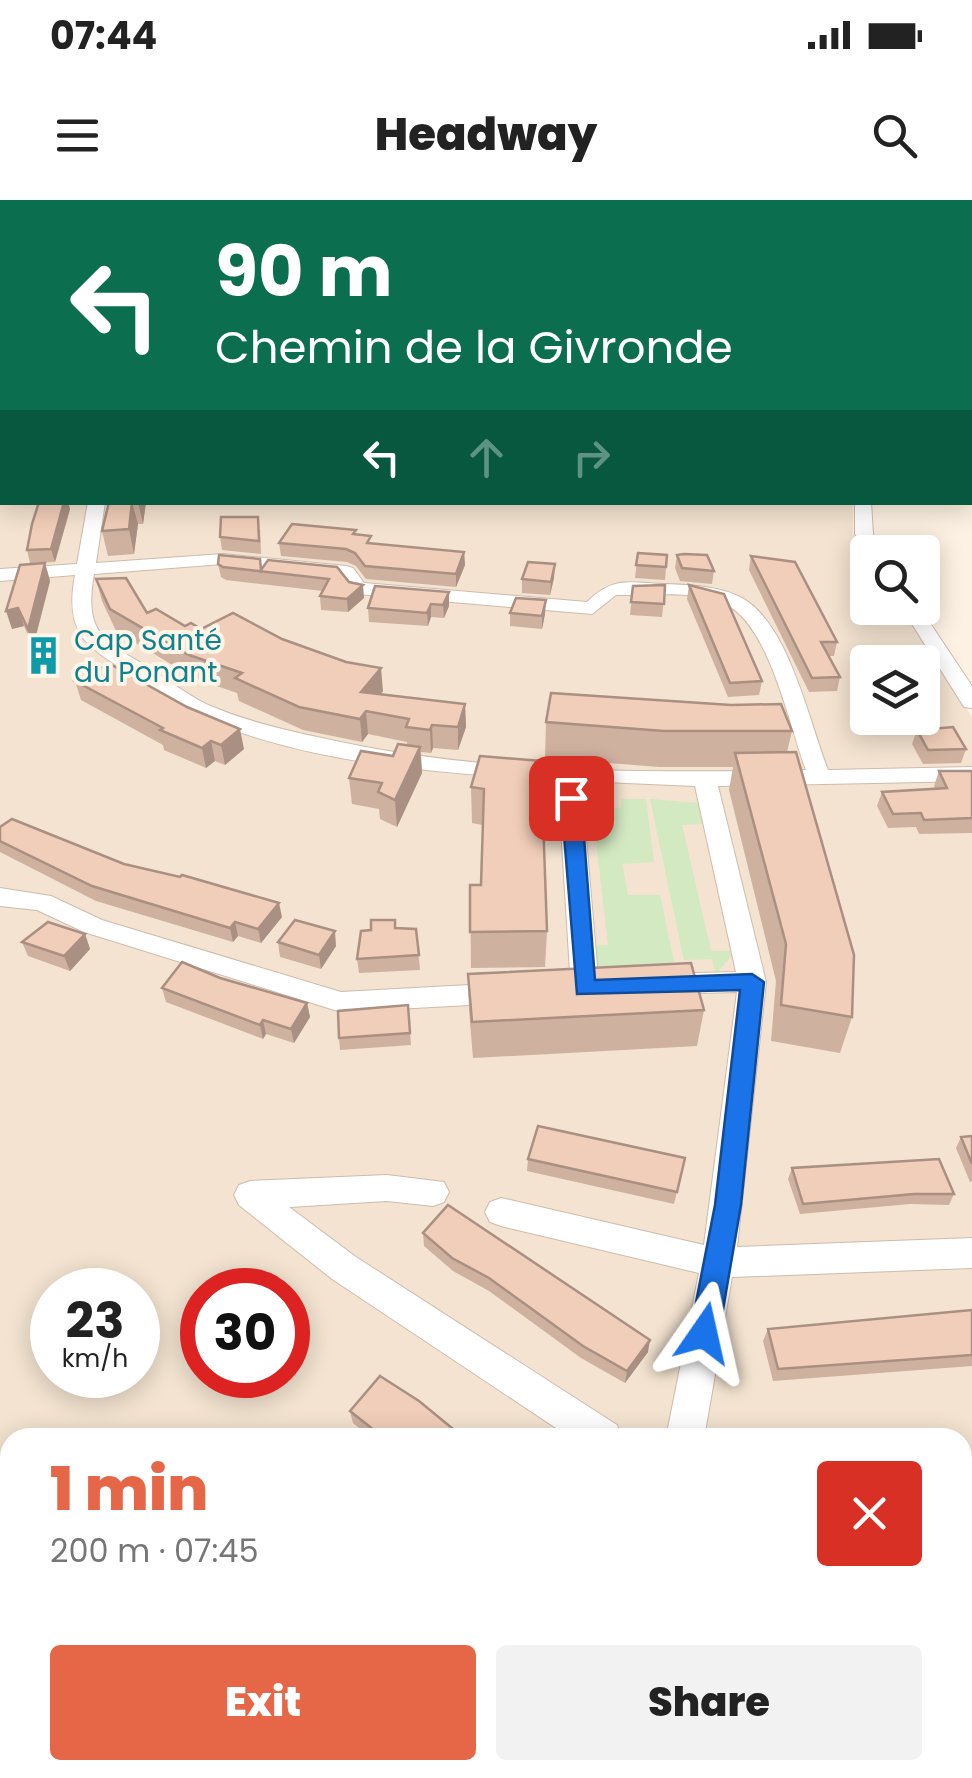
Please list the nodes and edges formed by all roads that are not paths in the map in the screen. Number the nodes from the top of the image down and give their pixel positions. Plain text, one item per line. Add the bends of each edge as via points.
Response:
1 (605, 200) edge
2 (624, 200) edge
3 (97, 505) edge
4 (864, 505) edge
5 (865, 535) edge
6 (86, 571) junction
7 (0, 576) edge
8 (922, 625) edge
9 (972, 702) edge
10 (570, 774) junction
11 (972, 774) edge
12 (820, 778) junction
13 (705, 779) junction
14 (0, 897) edge
15 (752, 982) junction
16 (528, 992) edge
17 (433, 1192) dead end
18 (501, 1212) dead end
19 (972, 1253) edge
20 (717, 1263) junction
21 (589, 1428) edge
22 (687, 1428) edge

1 - 2 street
3 - 6 street
4 - 5 street
6 - 7 street
6 - 10 street via 79,605 85,628 104,648 198,708 374,757
6 - 12 street via 224,560 346,572 358,588 567,606 592,608 611,589 734,601 756,615 770,641
8 - 9 street
10 - 13 street
10 - 15 street via 575,989
11 - 12 street
12 - 13 street
13 - 15 street
14 - 16 street via 42,902 92,926 341,1002
15 - 20 street
17 - 21 street via 250,1195 344,1268
18 - 20 street
19 - 20 street
20 - 22 street

